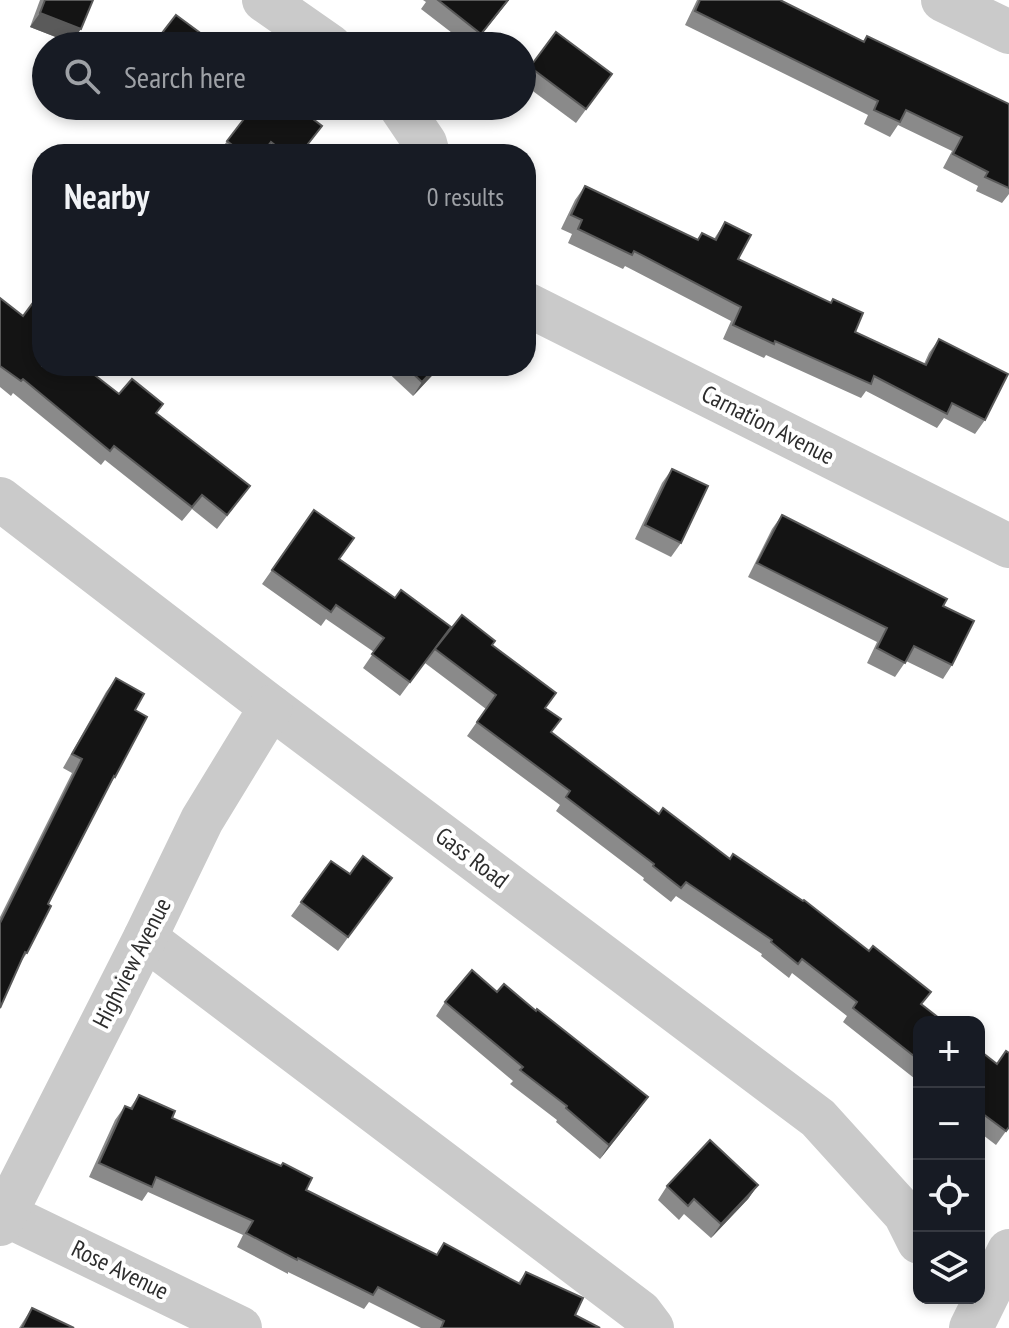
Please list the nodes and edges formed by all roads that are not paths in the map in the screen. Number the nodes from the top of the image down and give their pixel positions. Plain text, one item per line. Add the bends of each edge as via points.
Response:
1 (264, 0) edge
2 (943, 0) edge
3 (310, 32) edge
4 (1009, 32) edge
5 (409, 120) edge
6 (425, 144) edge
7 (536, 309) edge
8 (0, 499) edge
9 (1009, 546) edge
10 (271, 707) junction
11 (145, 938) junction
12 (2, 1217) edge
13 (914, 1232) edge
14 (1009, 1251) edge
15 (950, 1304) edge
16 (240, 1328) edge
17 (652, 1328) edge
18 (962, 1328) edge
19 (971, 1328) edge

1 - 3 street
2 - 4 street
5 - 6 street
7 - 9 street, Carnation Avenue
8 - 10 street, Gass Road
10 - 11 street, Highview Avenue via 202,820
10 - 13 street, Gass Road via 818,1118 905,1214
11 - 12 street, Highview Avenue
11 - 17 street via 640,1312
12 - 16 street, Rose Avenue
14 - 19 street
15 - 18 street

